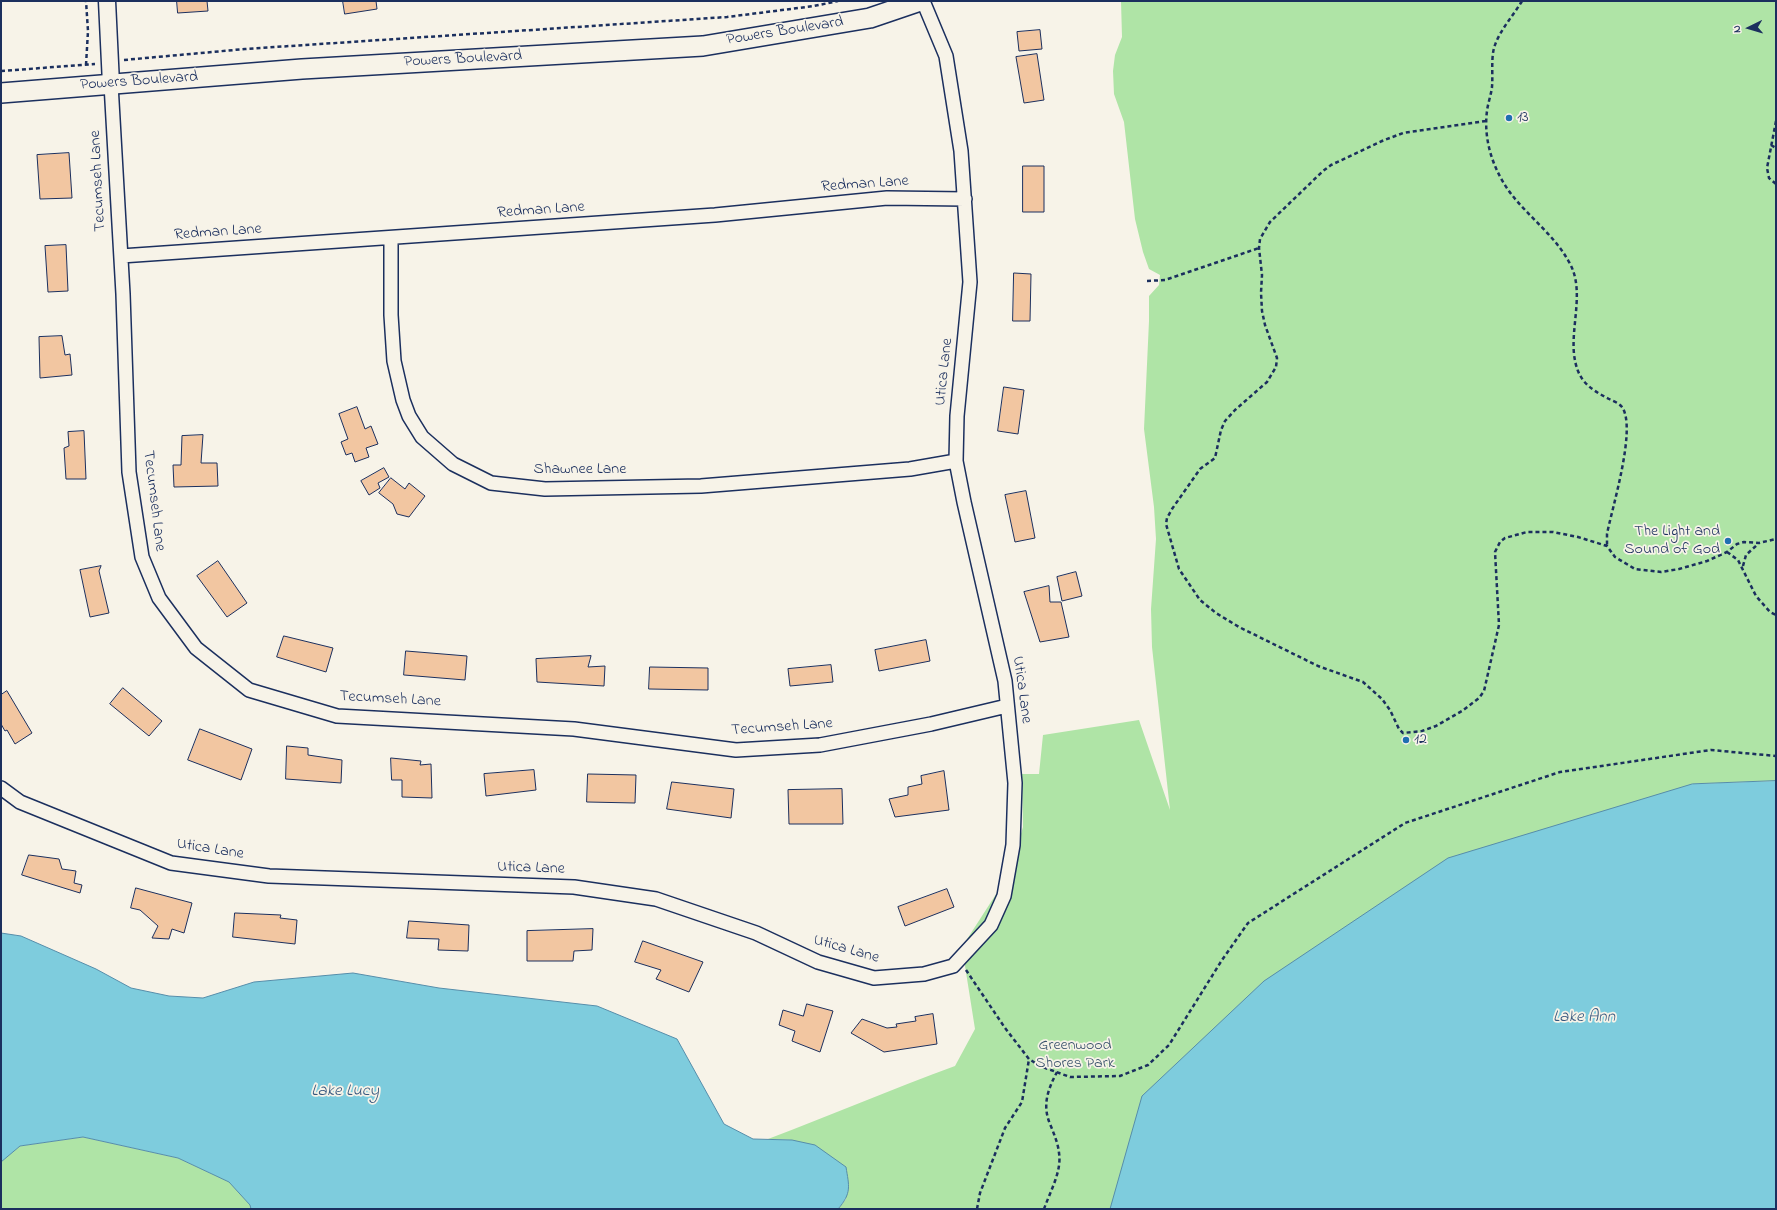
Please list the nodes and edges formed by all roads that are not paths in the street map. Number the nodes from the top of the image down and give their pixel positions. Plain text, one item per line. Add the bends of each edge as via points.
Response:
1 (107, 1) edge
2 (922, 1) edge
3 (111, 84) junction
4 (1, 93) edge
5 (964, 199) junction
6 (391, 239) junction
7 (121, 256) junction
8 (956, 461) junction
9 (1007, 706) junction
10 (1, 788) edge

1 - 3 street
2 - 3 main road, Powers Boulevard via 870,18 703,46 302,69
2 - 5 street, Utica Lane via 946,56 961,151
3 - 4 main road, Powers Boulevard
3 - 7 street, Tecumseh Lane
5 - 6 street, Redman Lane via 887,198 715,215
5 - 8 street, Utica Lane via 970,282 957,416
6 - 7 street, Redman Lane
6 - 8 street, Shawnee Lane via 394,361 403,400 422,437 453,464 491,483 544,489 701,486 910,469
7 - 9 street, Tecumseh Lane via 130,472 142,557 159,598 196,648 249,690 338,716 574,729 736,750 820,745 931,724
8 - 9 street, Utica Lane via 1005,681
9 - 10 street, Utica Lane via 1015,783 1013,845 1004,896 991,925 953,966 924,974 874,978 818,962 756,933 656,899 574,887 268,876 172,863 20,802

